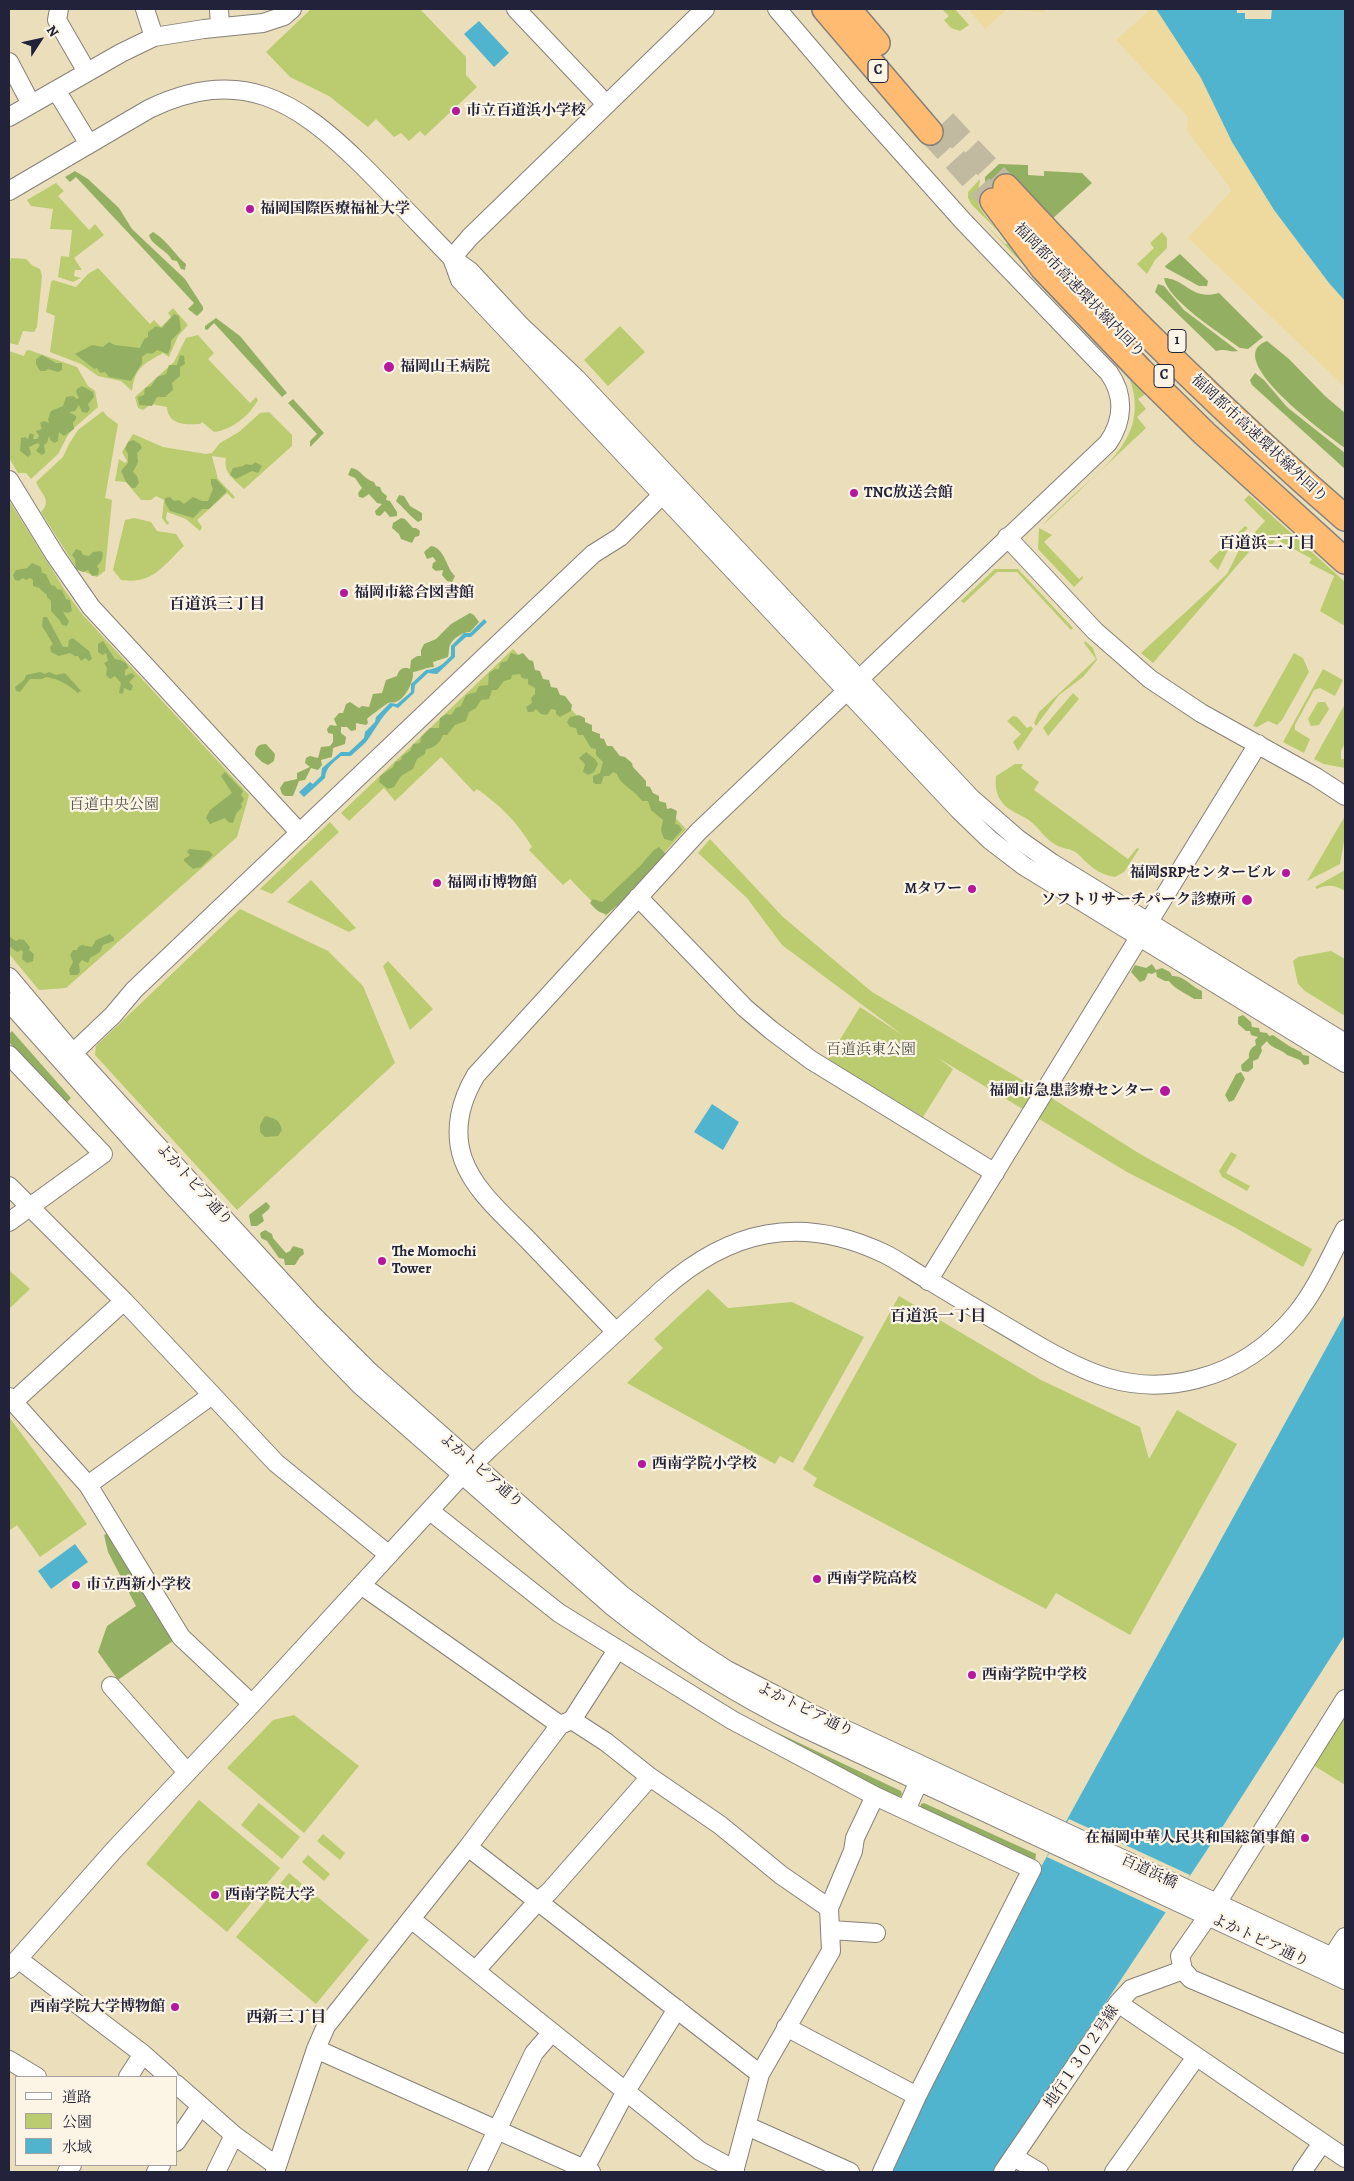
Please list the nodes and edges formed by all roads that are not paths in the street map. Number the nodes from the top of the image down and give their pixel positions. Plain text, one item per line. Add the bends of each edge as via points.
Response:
1 (59, 9) edge
2 (145, 9) edge
3 (219, 9) edge
4 (292, 9) edge
5 (516, 9) edge
6 (705, 9) edge
7 (778, 9) edge
8 (825, 9) edge
9 (848, 9) edge
10 (220, 27) junction
11 (154, 37) junction
12 (9, 62) edge
13 (87, 72) junction
14 (56, 90) junction
15 (31, 104) junction
16 (606, 104) junction
17 (9, 117) edge
18 (89, 144) junction
19 (9, 192) edge
20 (999, 194) junction
21 (452, 258) junction
22 (1222, 449) junction
23 (9, 480) edge
24 (669, 489) junction
25 (1345, 498) edge
26 (1345, 518) edge
27 (1007, 537) junction
28 (1345, 540) edge
29 (1345, 561) edge
30 (1345, 570) edge
31 (860, 678) junction
32 (845, 691) junction
33 (1258, 744) junction
34 (1345, 796) edge
35 (300, 833) junction
36 (638, 897) junction
37 (1144, 930) junction
38 (9, 977) edge
39 (10, 1005) edge
40 (1345, 1043) edge
41 (74, 1053) junction
42 (9, 1055) edge
43 (1345, 1062) edge
44 (995, 1173) junction
45 (9, 1186) edge
46 (29, 1208) junction
47 (9, 1222) edge
48 (1345, 1229) edge
49 (928, 1281) junction
50 (124, 1301) junction
51 (616, 1332) junction
52 (212, 1395) junction
53 (11, 1399) edge
54 (468, 1470) junction
55 (88, 1484) junction
56 (430, 1511) junction
57 (389, 1555) junction
58 (361, 1585) junction
59 (650, 1637) junction
60 (617, 1650) junction
61 (638, 1661) junction
62 (111, 1686) dead end
63 (1345, 1699) edge
64 (252, 1704) junction
65 (566, 1723) junction
66 (187, 1772) junction
67 (650, 1776) junction
68 (919, 1781) junction
69 (875, 1796) junction
70 (906, 1810) junction
71 (1053, 1835) junction
72 (468, 1847) junction
73 (1181, 1896) joint
74 (537, 1902) junction
75 (829, 1908) junction
76 (1212, 1910) junction
77 (411, 1919) junction
78 (831, 1930) junction
79 (876, 1933) dead end
80 (1345, 1937) edge
81 (1339, 1960) edge
82 (13, 1964) edge
83 (476, 1970) junction
84 (1183, 1970) junction
85 (1345, 1980) edge
86 (1118, 2003) junction
87 (677, 2009) junction
88 (786, 2027) junction
89 (552, 2032) junction
90 (1345, 2044) edge
91 (316, 2049) junction
92 (143, 2054) junction
93 (1196, 2057) junction
94 (9, 2060) edge
95 (760, 2074) junction
96 (35, 2076) edge
97 (129, 2076) edge
98 (167, 2076) edge
99 (178, 2086) edge
100 (626, 2091) junction
101 (917, 2096) junction
102 (200, 2106) junction
103 (747, 2126) junction
104 (496, 2130) junction
105 (234, 2135) junction
106 (178, 2139) edge
107 (1322, 2143) junction
108 (1014, 2157) junction
109 (1345, 2158) edge
110 (276, 2169) edge
111 (586, 2171) edge
112 (735, 2171) edge
113 (216, 2172) edge
114 (477, 2172) edge
115 (850, 2172) edge
116 (882, 2172) edge
117 (1003, 2172) edge
118 (1039, 2172) edge
119 (1114, 2172) edge
120 (1302, 2172) edge

1 - 13 street via 56,20
2 - 11 street
3 - 10 street
4 - 10 street via 284,16 263,23
5 - 16 street
6 - 16 street
7 - 27 street via 939,195 1115,381 1121,403 1118,424 1108,443
8 - 9 highway, C via 937,127
10 - 11 street
11 - 13 street
12 - 15 street
13 - 14 street
14 - 15 street
14 - 18 street
15 - 17 street
16 - 21 street
18 - 19 street
18 - 21 street via 149,109 194,92 230,90 267,96 309,118 343,146
20 - 22 highway via 1042,268
20 - 25 highway, 1 via 1069,242
20 - 26 highway, 福岡都市高速環状線外回り / C via 1062,248 1160,347
20 - 28 highway, 福岡都市高速環状線内回り / C via 1049,261 1148,362
21 - 24 street via 460,280
22 - 29 highway
22 - 30 highway via 1243,478
23 - 35 street via 91,607
24 - 31 street
24 - 32 street
24 - 35 street via 620,537 593,554
27 - 31 street
27 - 33 street via 1095,631 1138,669 1184,703
31 - 32 street
31 - 37 street via 971,798 1018,839
32 - 36 street via 698,832
32 - 37 street via 996,844 1024,866
33 - 34 street
33 - 37 street
35 - 41 street via 134,990
36 - 44 street via 745,1008 771,1030 811,1060
36 - 51 street via 476,1075 458,1126 462,1157 477,1184
37 - 40 street
37 - 43 street
37 - 44 street
38 - 41 street, よかトピア通り
39 - 54 street, よかトピア通り via 299,1322 360,1384
41 - 54 street, よかトピア通り via 310,1312
42 - 46 street via 103,1154
44 - 49 street
45 - 46 street
46 - 47 street
46 - 50 street
48 - 49 street via 1311,1294 1273,1339 1231,1367 1174,1384 1122,1382 1078,1368
49 - 51 street via 885,1254 843,1238 796,1232 764,1234 729,1245 693,1264
50 - 52 street
50 - 53 street
51 - 54 street
52 - 55 street
52 - 57 street via 276,1463
53 - 55 street
54 - 56 street
54 - 59 street, よかトピア通り via 612,1607
54 - 71 street, よかトピア通り via 622,1595 727,1670
55 - 64 street via 181,1637
56 - 57 street
56 - 60 street via 559,1613
57 - 58 street
58 - 64 street
58 - 65 street
59 - 61 street via 637,1656
59 - 68 street, よかトピア通り via 759,1706
60 - 61 street
60 - 65 street
61 - 69 street via 732,1720
62 - 66 street
63 - 76 street
64 - 66 street
65 - 67 street via 606,1742
65 - 72 street
66 - 82 street
67 - 74 street
67 - 75 street
68 - 70 street
68 - 71 street, よかトピア通り
69 - 70 street
69 - 75 street
70 - 101 street via 1032,1869
71 - 73 street, 百道浜橋
72 - 74 street
72 - 77 street
73 - 76 street, よかトピア通り
74 - 83 street
74 - 87 street
75 - 78 street
76 - 81 street, よかトピア通り
76 - 84 street via 1180,1956
76 - 85 street, よかトピア通り
77 - 83 street
77 - 91 street via 326,2026
78 - 79 street
78 - 88 street via 831,1951
80 - 81 street
82 - 92 street
83 - 89 street
84 - 86 street, 地行１３０２号線 via 1131,1989
84 - 90 street via 1191,1979
86 - 93 street
86 - 108 street, 地行１３０２号線
87 - 95 street
87 - 100 street
88 - 95 street
88 - 101 street
89 - 100 street
89 - 104 street via 534,2053
91 - 104 street
91 - 110 street
92 - 97 street
92 - 98 street
93 - 107 street
93 - 119 street
94 - 96 street
95 - 103 street
99 - 102 street
100 - 111 street
100 - 112 street via 700,2151
101 - 116 street
102 - 105 street
102 - 106 street
103 - 112 street
103 - 115 street
104 - 111 street
104 - 114 street
105 - 110 street
105 - 113 street
107 - 109 street
107 - 120 street
108 - 117 street, 地行１３０２号線
108 - 118 street

